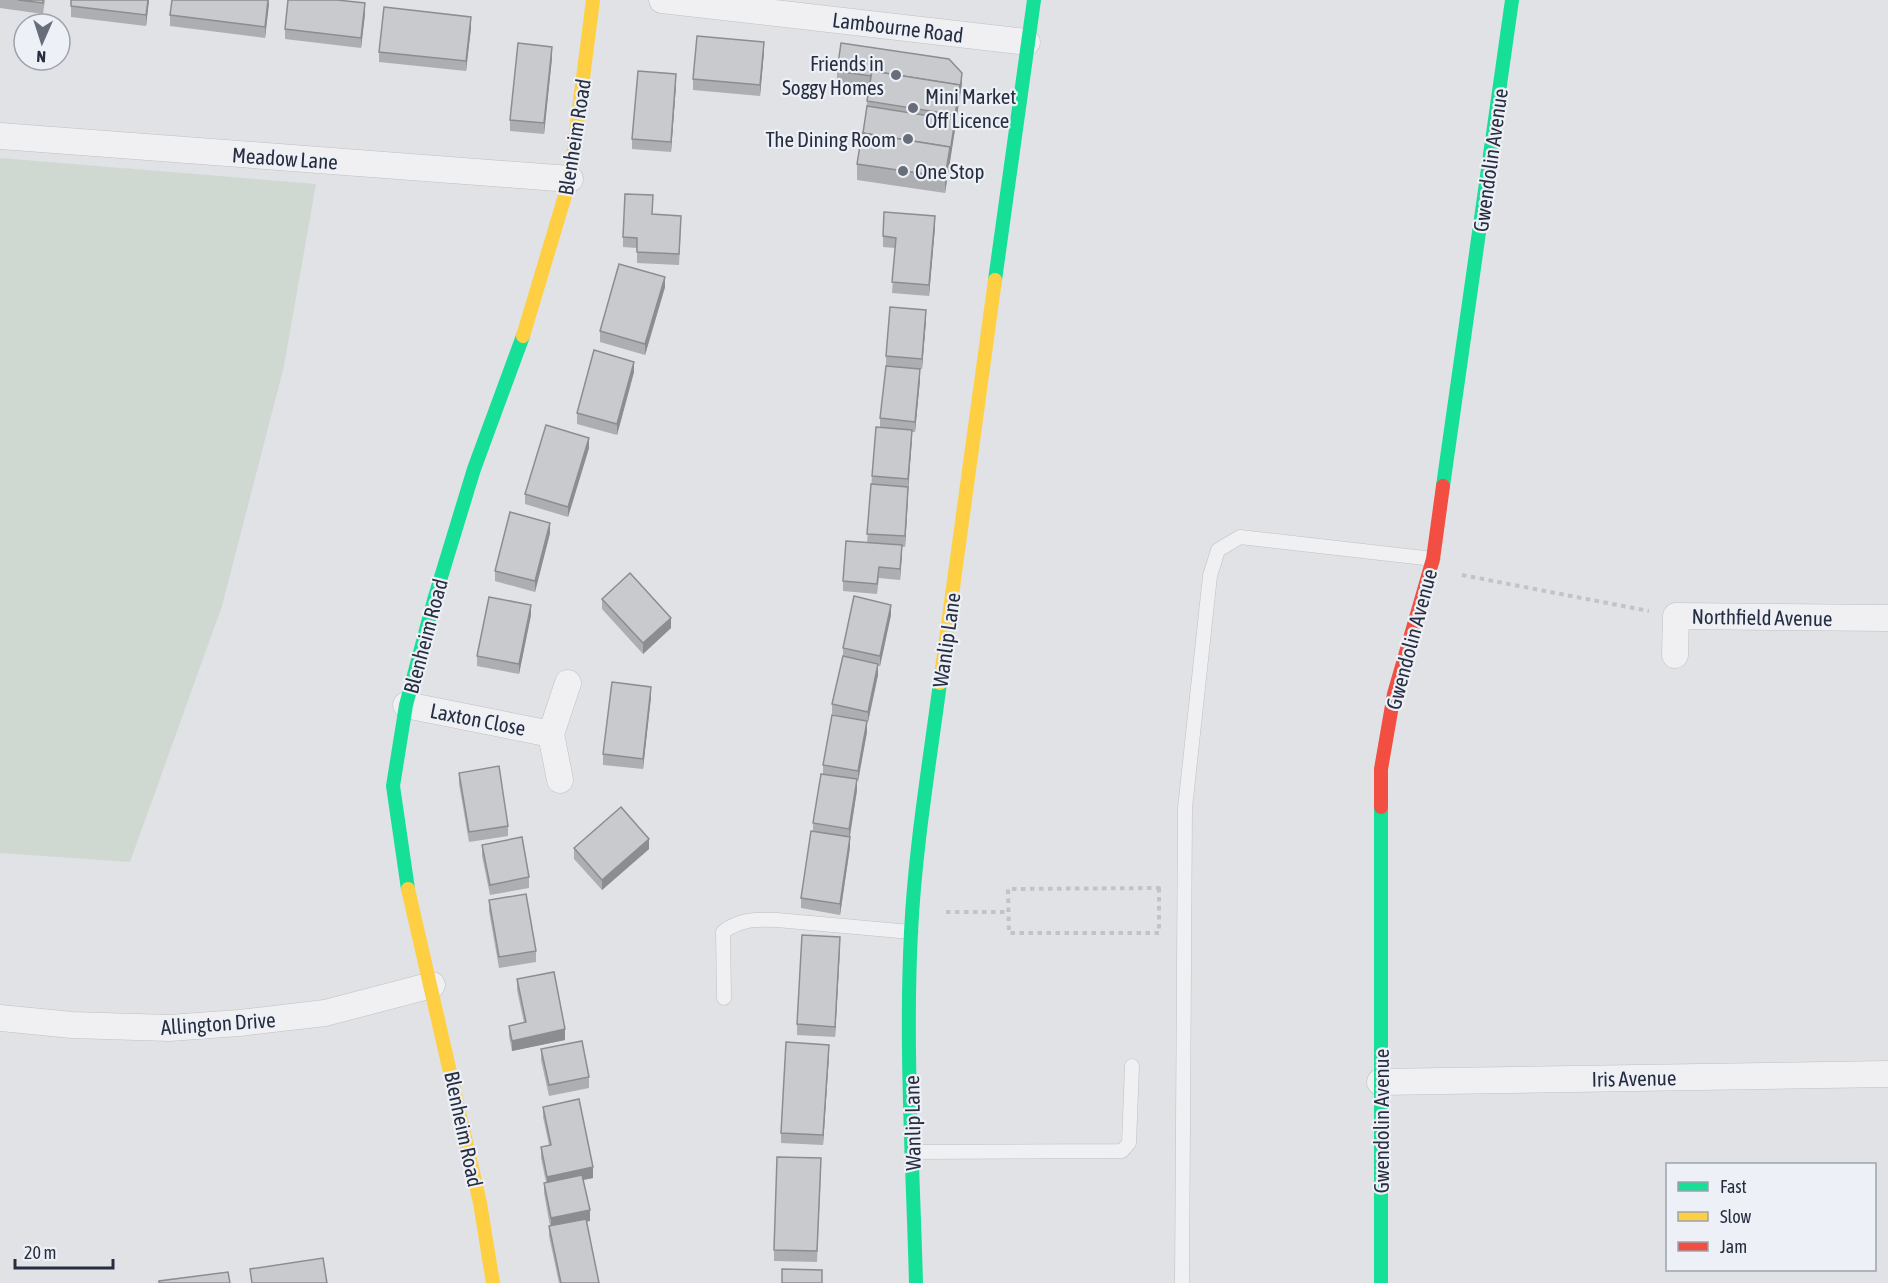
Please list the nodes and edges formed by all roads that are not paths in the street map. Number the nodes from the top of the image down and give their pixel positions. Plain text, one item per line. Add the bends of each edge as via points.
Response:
1 (593, 0) edge
2 (662, 0) edge
3 (1034, 0) edge
4 (1512, 0) edge
5 (1027, 42) junction
6 (0, 136) edge
7 (570, 179) junction
8 (1432, 564) junction
9 (1888, 618) edge
10 (1675, 655) dead end
11 (568, 683) dead end
12 (406, 705) junction
13 (551, 734) junction
14 (560, 780) dead end
15 (911, 932) junction
16 (432, 985) junction
17 (724, 998) dead end
18 (0, 1018) edge
19 (1132, 1066) dead end
20 (1888, 1074) edge
21 (1380, 1082) junction
22 (912, 1152) junction
23 (493, 1283) edge
24 (916, 1283) edge
25 (1182, 1283) edge
26 (1381, 1283) edge

1 - 7 street, Blenheim Road
2 - 5 street, Lambourne Road
3 - 5 street, Wanlip Lane
4 - 8 street, Gwendolin Avenue
5 - 15 street, Wanlip Lane via 925,792
6 - 7 street, Meadow Lane
7 - 12 street, Blenheim Road via 532,312 471,480
8 - 21 street, Gwendolin Avenue via 1394,694 1381,769
8 - 25 lane via 1240,537 1218,550 1210,576 1185,807
9 - 10 street, Northfield Avenue via 1676,616
11 - 13 street, Laxton Close
12 - 13 street, Laxton Close
12 - 16 street, Blenheim Road via 393,786 405,877
13 - 14 street, Laxton Close
15 - 17 lane via 777,920 736,922 723,933
15 - 22 street, Wanlip Lane
16 - 18 street, Allington Drive via 325,1013 239,1023 169,1028
16 - 23 street, Blenheim Road via 480,1203
19 - 22 lane via 1129,1143 1122,1151
20 - 21 street, Iris Avenue
21 - 26 street, Gwendolin Avenue
22 - 24 street, Wanlip Lane

